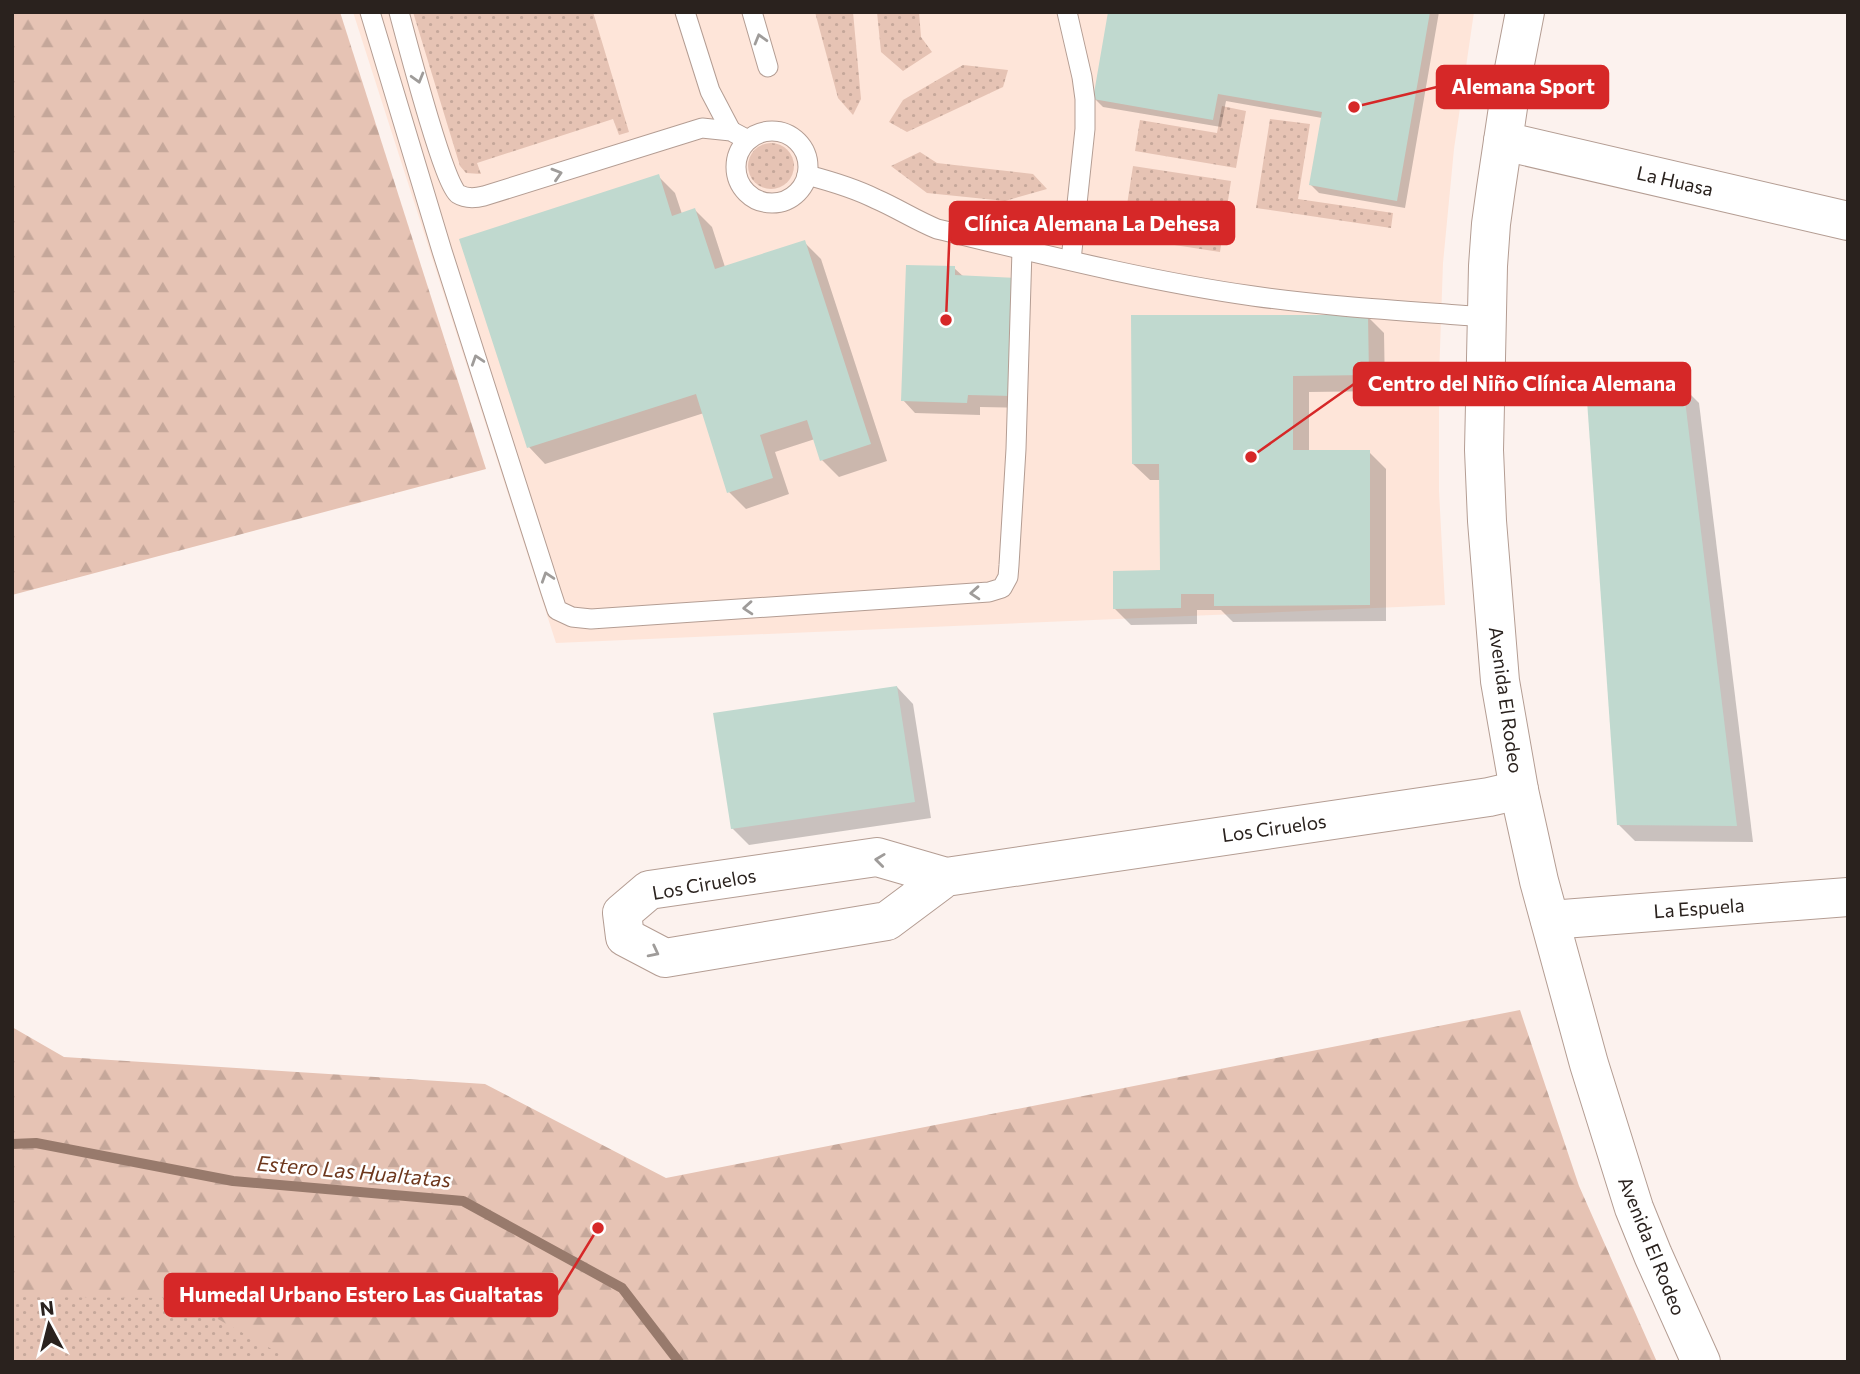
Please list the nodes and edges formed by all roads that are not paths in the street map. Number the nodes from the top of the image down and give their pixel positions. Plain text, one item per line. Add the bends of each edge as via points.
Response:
1 (370, 12) edge
2 (399, 12) edge
3 (685, 12) edge
4 (752, 12) edge
5 (1067, 12) edge
6 (1525, 12) edge
7 (768, 67) dead end
8 (731, 131) junction
9 (748, 140) junction
10 (1503, 141) junction
11 (807, 175) junction
12 (459, 195) junction
13 (431, 212) junction
14 (1848, 221) edge
15 (1022, 250) junction
16 (1072, 260) junction
17 (1486, 317) junction
18 (1519, 790) junction
19 (946, 877) junction
20 (1848, 897) edge
21 (1550, 920) junction
22 (1701, 1362) edge

1 - 13 lane
2 -> 12 lane via 443,166
3 - 8 lane via 707,82
7 -> 4 lane
5 - 16 lane via 1085,99
6 - 10 street, Avenida El Rodeo
8 - 9 lane
12 -> 8 lane via 474,199 702,128
9 - 11 lane via 769,132 790,136 805,153
9 - 11 lane via 736,171 739,182 754,198 775,203 786,200 803,186
10 - 14 street, La Huasa
10 - 17 street, Avenida El Rodeo via 1491,223
11 - 15 lane via 875,198 937,229
12 - 13 lane via 438,202
15 -> 13 lane via 1016,449 1008,577 1002,588 591,619 558,610
15 - 16 lane
16 - 17 lane via 1265,298
17 - 18 street, Avenida El Rodeo via 1484,439 1490,559 1500,681
18 - 19 street, Los Ciruelos
18 - 21 street, Avenida El Rodeo
19 -> 19 street, Los Ciruelos via 877,857 649,890 622,913 625,937 665,958 887,921
20 - 21 street, La Espuela
21 - 22 street, Avenida El Rodeo via 1634,1208

